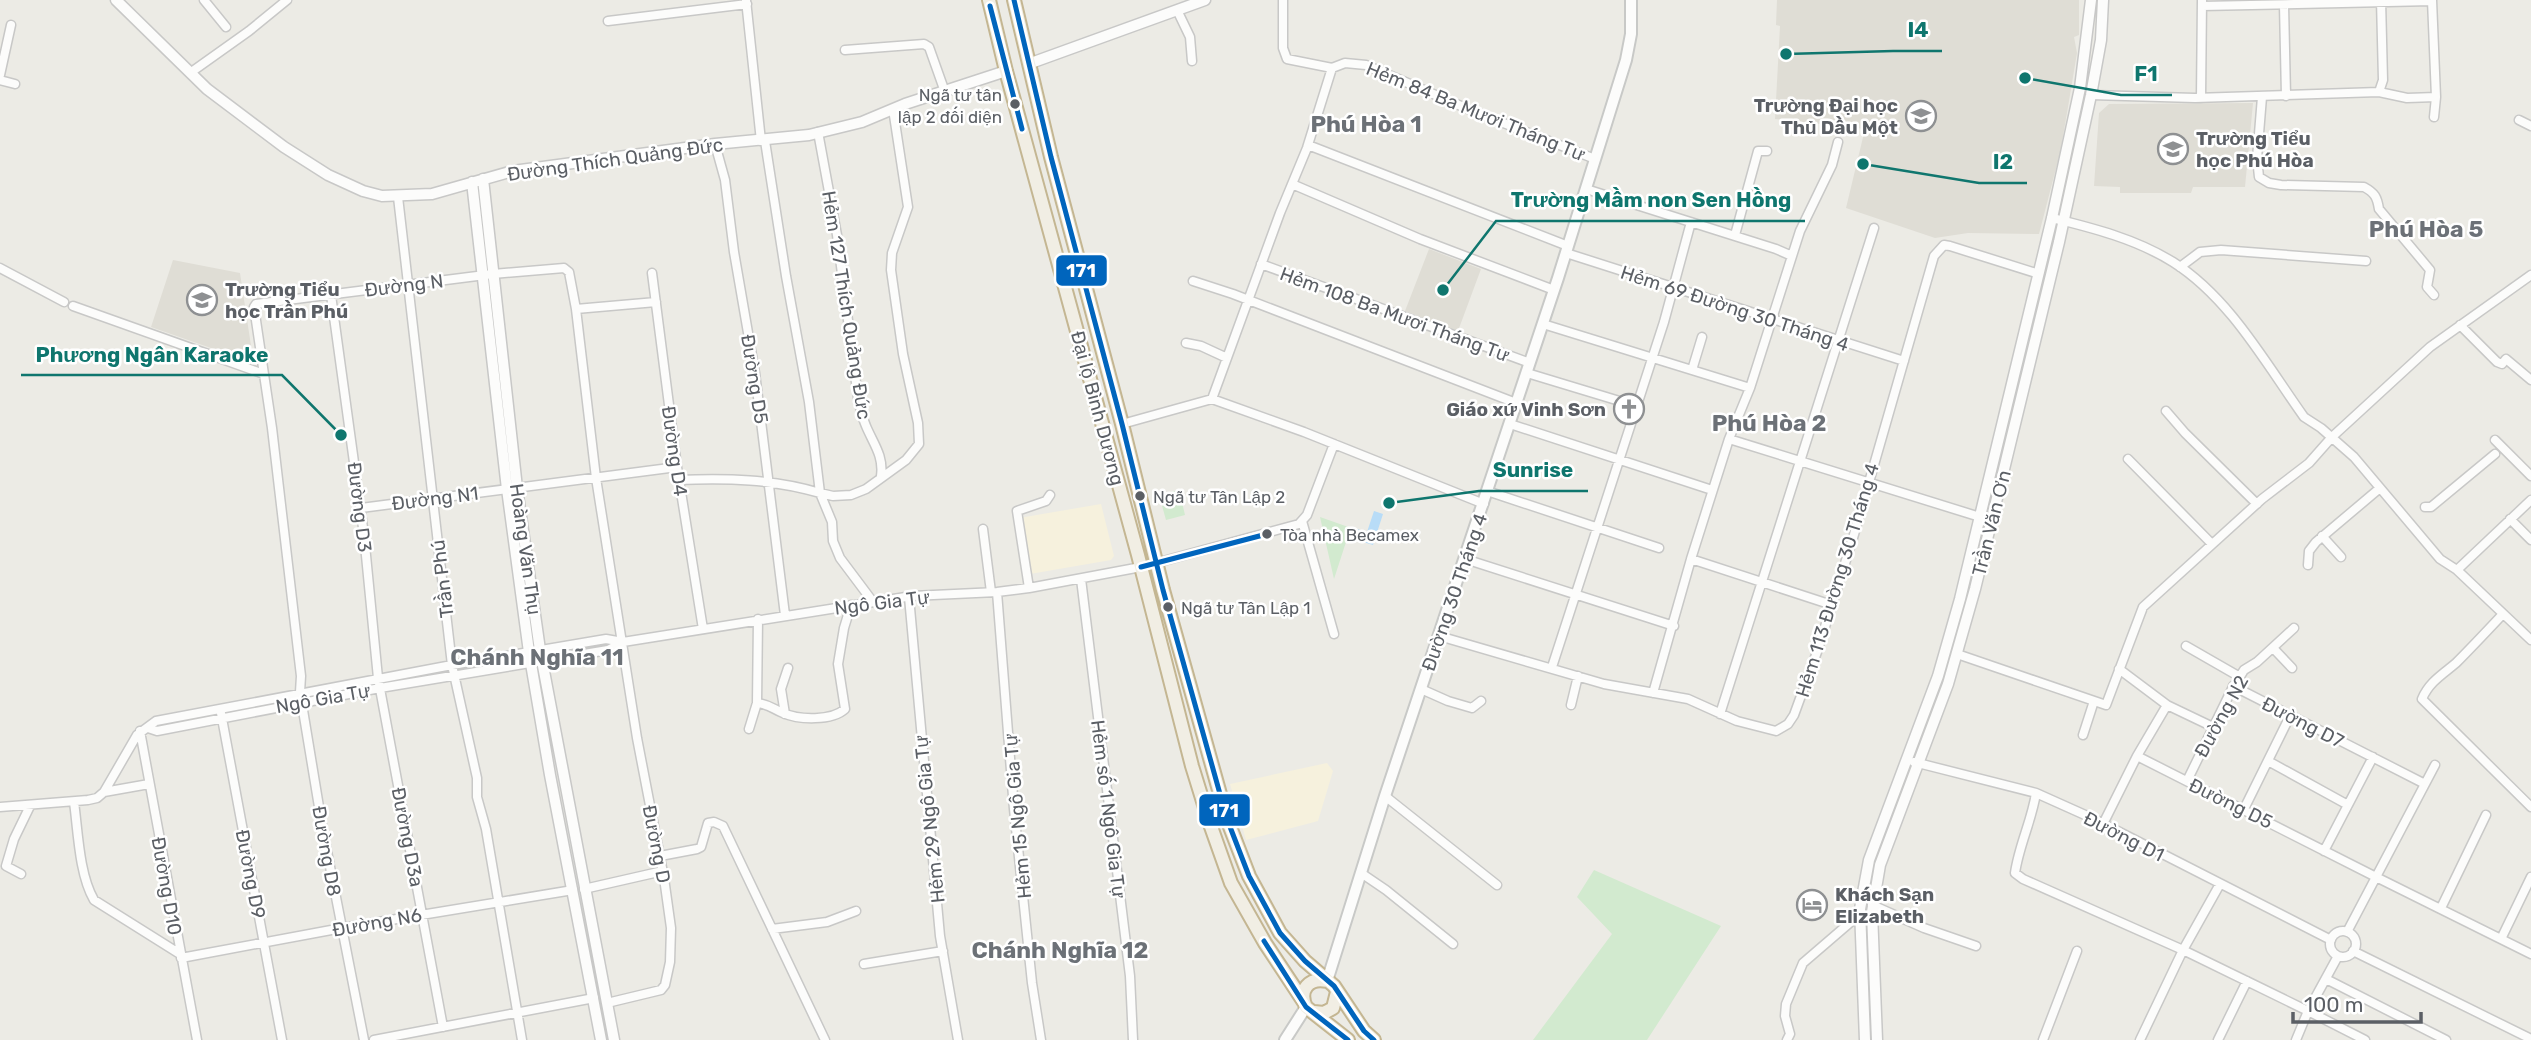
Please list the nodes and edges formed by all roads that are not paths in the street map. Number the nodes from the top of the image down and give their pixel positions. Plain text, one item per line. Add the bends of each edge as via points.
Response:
1 (116, 0) edge
2 (204, 0) edge
3 (287, 0) edge
4 (989, 0) edge
5 (1014, 0) edge
6 (1205, 0) edge
7 (1283, 0) edge
8 (1631, 0) edge
9 (2091, 0) edge
10 (2103, 0) edge
11 (2432, 0) edge
12 (2381, 1) edge
13 (746, 2) edge
14 (2202, 3) edge
15 (2289, 3) edge
16 (1177, 10) junction
17 (608, 21) dead end
18 (11, 26) dead end
19 (226, 27) dead end
20 (845, 50) dead end
21 (1192, 61) dead end
22 (1031, 63) junction
23 (1332, 68) junction
24 (1006, 71) junction
25 (190, 73) junction
26 (0, 78) edge
27 (15, 84) dead end
28 (946, 92) junction
29 (2379, 92) junction
30 (2091, 94) junction
31 (2286, 96) junction
32 (2262, 97) junction
33 (2436, 97) junction
34 (2201, 98) junction
35 (893, 109) junction
36 (2434, 117) dead end
37 (2519, 120) dead end
38 (2531, 126) edge
39 (818, 132) junction
40 (763, 141) junction
41 (1838, 142) dead end
42 (715, 144) junction
43 (1308, 145) junction
44 (1767, 151) dead end
45 (1595, 159) junction
46 (483, 179) junction
47 (472, 182) junction
48 (1292, 184) junction
49 (1586, 189) junction
50 (398, 197) junction
51 (2052, 218) junction
52 (2063, 221) junction
53 (1691, 222) junction
54 (1874, 228) dead end
55 (1735, 235) junction
56 (1567, 249) junction
57 (1792, 256) junction
58 (2366, 261) dead end
59 (1261, 264) junction
60 (2180, 267) junction
61 (0, 268) edge
62 (652, 273) dead end
63 (493, 274) junction
64 (2039, 274) junction
65 (482, 275) junction
66 (2531, 275) edge
67 (1193, 281) dead end
68 (408, 285) junction
69 (1672, 288) junction
70 (1554, 290) junction
71 (331, 295) junction
72 (2434, 295) dead end
73 (1248, 300) junction
74 (656, 302) junction
75 (576, 309) junction
76 (1772, 319) junction
77 (1543, 324) junction
78 (2460, 325) junction
79 (1702, 337) dead end
80 (1837, 341) junction
81 (1186, 343) dead end
82 (1227, 358) junction
83 (1652, 358) junction
84 (1904, 361) junction
85 (1528, 368) junction
86 (1692, 370) junction
87 (264, 374) junction
88 (500, 379) junction
89 (2531, 380) edge
90 (1750, 388) junction
91 (1212, 399) junction
92 (1517, 403) junction
93 (1636, 406) junction
94 (2166, 411) dead end
95 (1122, 424) junction
96 (1510, 424) junction
97 (2332, 437) junction
98 (1729, 439) junction
99 (2496, 440) dead end
100 (1334, 444) junction
101 (2495, 454) dead end
102 (2128, 459) dead end
103 (1619, 461) junction
104 (1799, 461) junction
105 (677, 467) junction
106 (881, 476) junction
107 (2531, 476) edge
108 (596, 478) junction
109 (678, 480) junction
110 (769, 482) junction
111 (1869, 482) junction
112 (512, 488) junction
113 (2380, 488) junction
114 (1712, 490) junction
115 (1487, 491) junction
116 (820, 494) junction
117 (1050, 495) dead end
118 (433, 498) junction
119 (2531, 500) edge
120 (2257, 503) junction
121 (1484, 504) junction
122 (2425, 507) dead end
123 (360, 508) junction
124 (1980, 517) junction
125 (2510, 519) junction
126 (1302, 522) junction
127 (1596, 527) junction
128 (983, 529) dead end
129 (2322, 536) junction
130 (2531, 540) edge
131 (2212, 544) junction
132 (1659, 548) dead end
133 (2341, 557) dead end
134 (1465, 559) junction
135 (1691, 559) junction
136 (1156, 563) junction
137 (2308, 565) dead end
138 (1141, 567) junction
139 (2457, 570) junction
140 (1080, 579) junction
141 (1761, 580) junction
142 (1029, 588) junction
143 (994, 592) junction
144 (1575, 594) junction
145 (909, 597) junction
146 (873, 602) junction
147 (851, 605) junction
148 (1832, 605) junction
149 (785, 615) junction
150 (2502, 615) junction
151 (758, 620) junction
152 (1674, 626) junction
153 (2294, 628) dead end
154 (703, 629) junction
155 (1334, 634) dead end
156 (1439, 636) junction
157 (2531, 640) edge
158 (622, 642) junction
159 (2186, 646) dead end
160 (2273, 648) junction
161 (1957, 654) junction
162 (535, 656) junction
163 (452, 664) junction
164 (1552, 667) junction
165 (788, 668) dead end
166 (2292, 668) dead end
167 (2119, 669) junction
168 (454, 675) junction
169 (1578, 676) junction
170 (2240, 677) junction
171 (378, 678) junction
172 (2233, 686) junction
173 (380, 688) junction
174 (1421, 689) junction
175 (300, 692) junction
176 (1653, 693) junction
177 (1480, 701) dead end
178 (2094, 701) junction
179 (302, 702) junction
180 (757, 703) junction
181 (1571, 705) dead end
182 (2168, 705) junction
183 (220, 708) junction
184 (785, 714) junction
185 (1720, 714) junction
186 (2290, 716) junction
187 (222, 717) junction
188 (547, 722) junction
189 (2213, 727) junction
190 (144, 729) junction
191 (749, 729) dead end
192 (2083, 734) dead end
193 (2137, 757) junction
194 (2373, 757) junction
195 (1908, 760) junction
196 (2269, 761) junction
197 (1919, 763) junction
198 (2435, 765) dead end
199 (562, 772) junction
200 (550, 775) junction
201 (2187, 781) junction
202 (149, 784) junction
203 (2425, 784) junction
204 (104, 792) junction
205 (2036, 793) junction
206 (1385, 796) junction
207 (74, 802) junction
208 (2348, 805) junction
209 (30, 806) junction
210 (0, 807) edge
211 (2531, 807) edge
212 (2244, 808) junction
213 (2486, 815) dead end
214 (572, 823) junction
215 (2103, 824) junction
216 (560, 826) junction
217 (2324, 851) junction
218 (660, 856) junction
219 (663, 871) junction
220 (1361, 873) junction
221 (21, 874) dead end
222 (2376, 877) junction
223 (2531, 877) edge
224 (2220, 884) junction
225 (1497, 885) dead end
226 (578, 889) junction
227 (498, 901) junction
228 (1872, 905) junction
229 (2441, 908) junction
230 (856, 911) dead end
231 (422, 914) junction
232 (1860, 914) junction
233 (342, 928) junction
234 (772, 929) junction
235 (2347, 932) junction
236 (2501, 939) junction
237 (2331, 940) junction
238 (264, 943) junction
239 (1453, 944) dead end
240 (1976, 946) dead end
241 (2183, 950) junction
242 (943, 951) junction
243 (2077, 951) dead end
244 (2353, 951) junction
245 (2531, 954) edge
246 (180, 956) junction
247 (597, 956) junction
248 (2338, 956) junction
249 (586, 958) junction
250 (863, 964) dead end
251 (2326, 979) junction
252 (1327, 981) junction
253 (2247, 981) junction
254 (1337, 992) junction
255 (594, 998) junction
256 (607, 1003) junction
257 (1308, 1007) junction
258 (2308, 1011) junction
259 (516, 1013) junction
260 (611, 1025) junction
261 (443, 1027) junction
262 (599, 1027) junction
263 (2531, 1039) edge
264 (197, 1040) edge
265 (282, 1040) edge
266 (364, 1040) edge
267 (374, 1040) edge
268 (522, 1040) edge
269 (601, 1040) edge
270 (614, 1040) edge
271 (825, 1040) edge
272 (958, 1040) edge
273 (1041, 1040) edge
274 (1133, 1040) edge
275 (1285, 1040) edge
276 (1348, 1040) edge
277 (1374, 1040) edge
278 (1787, 1040) edge
279 (1865, 1040) edge
280 (1877, 1040) edge
281 (2043, 1040) edge
282 (2140, 1040) edge
283 (2218, 1040) edge
284 (2296, 1040) edge
285 (2365, 1040) edge
286 (2446, 1040) edge

1 - 25 street, Đường Thích Quảng Đức
2 - 19 street
3 - 25 street
4 - 24 highway, Đại lộ Bình Dương
5 - 22 highway, Đại lộ Bình Dương
6 - 16 street
7 - 23 street, Hẻm 84 Ba Mươi Tháng Tư via 1287,60
8 - 45 main road, Đường 30 Tháng 4 via 1626,60
9 - 51 street, Trần Văn Ơn via 2080,88
10 - 30 street, Trần Văn Ơn
11 - 12 street
11 - 33 street
12 - 15 street
12 - 29 street via 2383,80
13 - 17 street
13 - 40 street
14 - 15 street
14 - 34 street
15 - 31 street
16 - 21 street via 1190,37
16 - 22 street
18 - 26 street
20 - 28 street via 924,44
22 - 24 highway
22 - 95 highway, Đại lộ Bình Dương via 1051,157
23 - 43 street
23 - 45 street, Hẻm 84 Ba Mươi Tháng Tư via 1345,63 1366,65
24 - 28 street, Đường Thích Quảng Đức
24 - 138 highway, Đại lộ Bình Dương
25 - 50 street, Đường Thích Quảng Đức via 311,165 363,191
26 - 27 street
28 - 35 street, Đường Thích Quảng Đức
29 - 31 street
29 - 33 street via 2407,98
30 - 34 street
30 - 52 street, Trần Văn Ơn
31 - 32 street
32 - 34 street
32 - 72 street via 2259,177 2281,185 2364,187 2374,192 2379,209 2430,270 2427,287
33 - 36 street
35 - 39 street, Đường Thích Quảng Đức
35 - 106 street via 908,207 897,234 891,270 919,440 914,453
37 - 38 street
39 - 40 street, Đường Thích Quảng Đức
39 - 106 street, Hẻm 127 Thích Quảng Đức via 858,398 879,452
40 - 42 street, Đường Thích Quảng Đức
40 - 116 street via 809,402
41 - 57 street
42 - 46 street, Đường Thích Quảng Đức
42 - 110 street, Đường D5 via 725,180
43 - 48 street
43 - 56 street, Hẻm 69 Đường 30 Tháng 4
44 - 55 street via 1758,151
45 - 49 main road, Đường 30 Tháng 4
46 - 47 street, Đường Thích Quảng Đức
46 - 63 street, Hoàng Văn Thụ
47 - 50 street, Đường Thích Quảng Đức via 432,194
47 - 65 street, Hoàng Văn Thụ
48 - 59 street
48 - 70 street
49 - 53 street
49 - 56 main road, Đường 30 Tháng 4
50 - 68 street, Trần Phú
51 - 52 street
51 - 64 street, Trần Văn Ơn
52 - 60 street via 2126,240
52 - 161 street, Trần Văn Ơn
53 - 55 street
53 - 69 street
54 - 80 street
55 - 57 street
56 - 69 street, Hẻm 69 Đường 30 Tháng 4
56 - 70 main road, Đường 30 Tháng 4
57 - 76 street
58 - 60 street via 2221,250 2200,252
59 - 73 street
59 - 85 street, Hẻm 108 Ba Mươi Tháng Tư
60 - 97 street via 2233,317 2304,417
61 - 87 street via 69,304
62 - 74 street, Đường D4
63 - 65 street, Đường N
63 - 75 street, Đường N via 564,268 570,276
63 - 88 street, Hoàng Văn Thụ
64 - 84 street, Hẻm 113 Đường 30 Tháng 4 via 1944,245 1934,256
64 - 124 street, Trần Văn Ơn
65 - 68 street, Đường N
65 - 88 street, Hoàng Văn Thụ
66 - 78 street
67 - 73 street
68 - 71 street, Đường N
68 - 118 street, Trần Phú
69 - 76 street, Hẻm 69 Đường 30 Tháng 4
69 - 83 street
70 - 77 main road, Đường 30 Tháng 4
71 - 87 street, Đường N via 254,307
71 - 123 street, Đường D3
73 - 82 street
73 - 92 street
74 - 75 street
74 - 105 street, Đường D4
75 - 108 street, Đường N
76 - 80 street, Hẻm 69 Đường 30 Tháng 4
76 - 90 street
77 - 83 street
77 - 85 main road, Đường 30 Tháng 4
78 - 89 street via 2497,362 2507,359
78 - 97 street
79 - 86 street
80 - 84 street, Hẻm 69 Đường 30 Tháng 4
80 - 104 street
81 - 82 street
82 - 91 street
83 - 86 street
83 - 93 street
84 - 111 street, Hẻm 113 Đường 30 Tháng 4
85 - 92 main road, Đường 30 Tháng 4
85 - 93 street, Hẻm 108 Ba Mươi Tháng Tư
86 - 90 street
87 - 175 street, Đường N
88 - 112 street, Hoàng Văn Thụ
90 - 98 street
91 - 95 street
91 - 100 street
92 - 96 main road, Đường 30 Tháng 4
93 - 103 street
94 - 120 street
95 - 136 highway, Đại lộ Bình Dương
96 - 103 street
96 - 115 main road, Đường 30 Tháng 4
97 - 113 street
97 - 120 street via 2309,463
98 - 104 street
98 - 114 street
99 - 107 street
100 - 121 street
100 - 126 street
101 - 122 street via 2431,507
102 - 131 street
103 - 114 street
103 - 127 street
104 - 111 street
104 - 141 street
105 - 108 street, Đường N1
105 - 109 street, Đường D4
106 - 116 street via 851,495
108 - 112 street, Đường N1
108 - 158 street, Đường N
109 - 110 street
109 - 154 street, Đường D4
110 - 116 street
110 - 149 street, Đường D5
111 - 124 street
111 - 148 street, Hẻm 113 Đường 30 Tháng 4
112 - 118 street, Đường N1
112 - 162 street, Hoàng Văn Thụ
113 - 129 street
113 - 139 street via 2440,559
114 - 135 street
115 - 121 main road, Đường 30 Tháng 4
115 - 127 street
116 - 146 street via 840,558
117 - 142 street via 1046,501 1017,511
118 - 123 street, Đường N1
118 - 163 street, Trần Phú
119 - 125 street
120 - 131 street
121 - 134 main road, Đường 30 Tháng 4
123 - 171 street, Đường D3
124 - 195 street, Trần Văn Ơn via 1946,651
125 - 130 street
125 - 139 street
126 - 136 street
126 - 155 street
127 - 132 street
127 - 144 street
128 - 143 street, Hẻm 15 Ngô Gia Tự
129 - 133 street
129 - 137 street via 2309,551
131 - 167 street via 2143,607
134 - 144 street
134 - 156 main road, Đường 30 Tháng 4
135 - 141 street
135 - 152 street
136 - 138 highway
136 - 252 highway, Đại lộ Bình Dương via 1227,819 1249,876 1280,933
138 - 140 street, Ngô Gia Tự
138 - 257 highway, Đại lộ Bình Dương via 1192,766 1231,883
139 - 150 street
140 - 142 street, Ngô Gia Tự
140 - 274 street, Hẻm số 1 Ngô Gia Tự via 1130,976
141 - 148 street
141 - 185 street
142 - 143 street, Ngô Gia Tự
143 - 145 street, Ngô Gia Tự
143 - 273 street, Hẻm 15 Ngô Gia Tự
144 - 152 street
144 - 164 street
145 - 146 street, Ngô Gia Tự
145 - 242 street, Hẻm 29 Ngô Gia Tự
146 - 147 street, Ngô Gia Tự
147 - 149 street, Ngô Gia Tự
147 - 184 street via 838,664 845,709 834,715 802,718
148 - 185 street, Hẻm 113 Đường 30 Tháng 4 via 1788,724 1776,731
149 - 151 street, Ngô Gia Tự
150 - 157 street
150 - 211 street via 2422,698
151 - 154 street, Ngô Gia Tự
151 - 180 street
152 - 176 street
153 - 160 street, Đường N2
154 - 158 street, Ngô Gia Tự
156 - 164 street, Hẻm 113 Đường 30 Tháng 4
156 - 174 main road, Đường 30 Tháng 4
158 - 162 street, Ngô Gia Tự via 608,650
158 - 218 street, Đường D
159 - 170 street
160 - 166 street
160 - 170 street, Đường N2
161 - 178 street
161 - 197 street, Trần Văn Ơn
162 - 163 street, Ngô Gia Tự
162 - 168 street, Ngô Gia Tự
162 - 188 street, Hoàng Văn Thụ
163 - 168 street, Trần Phú
163 - 171 street, Ngô Gia Tự
164 - 169 street, Hẻm 113 Đường 30 Tháng 4
165 - 184 street via 781,689
167 - 178 street via 2106,705
167 - 182 street
168 - 173 street, Ngô Gia Tự
168 - 227 street, Trần Phú
169 - 176 street, Hẻm 113 Đường 30 Tháng 4
169 - 181 street
170 - 172 street, Đường N2
171 - 173 street, Đường D3
171 - 175 street, Ngô Gia Tự
172 - 186 street, Đường D7
172 - 189 street, Đường N2
173 - 179 street, Ngô Gia Tự
173 - 231 street, Đường D3a
174 - 177 street via 1472,708
174 - 206 main road, Đường 30 Tháng 4
175 - 179 street, Đường D8
175 - 183 street, Ngô Gia Tự
176 - 185 street, Hẻm 113 Đường 30 Tháng 4 via 1700,703
178 - 192 street
179 - 187 street, Ngô Gia Tự
179 - 233 street, Đường D8
180 - 184 street
180 - 191 street
182 - 189 street
182 - 193 street
183 - 187 street, Đường D9
183 - 190 street, Ngô Gia Tự via 156,721
186 - 194 street, Đường D7
186 - 196 street
187 - 190 street, Ngô Gia Tự via 157,731
187 - 238 street, Đường D9
188 - 199 street, Hoàng Văn Thụ
188 - 200 street, Hoàng Văn Thụ
189 - 201 street, Đường N2
190 - 202 street, Đường D10
190 - 204 street
193 - 201 street, Đường D5
193 - 215 street
194 - 203 street, Đường D7
194 - 208 street
195 - 197 street, Đường D1
195 - 232 street, Trần Văn Ơn via 1869,860
196 - 208 street
196 - 212 street
197 - 205 street, Đường D1
197 - 228 street, Trần Văn Ơn via 1883,857
198 - 203 street
199 - 200 street
199 - 214 street, Hoàng Văn Thụ
200 - 216 street, Hoàng Văn Thụ
201 - 212 street, Đường D5
202 - 204 street
202 - 246 street, Đường D10
203 - 222 street
204 - 207 street
205 - 215 street, Đường D1
205 - 241 street via 2015,873
206 - 220 main road, Đường 30 Tháng 4
206 - 225 street
207 - 209 street
207 - 246 street via 94,900
208 - 217 street
209 - 210 street
209 - 221 street via 6,866
212 - 217 street, Đường D5
213 - 229 street
214 - 216 street
214 - 226 street, Hoàng Văn Thụ
215 - 224 street, Đường D1
216 - 226 street, Hoàng Văn Thụ
217 - 222 street, Đường D5
218 - 219 street, Đường D
218 - 234 street via 697,849 708,823 723,825
219 - 226 street, Đường N6
219 - 256 street, Đường D via 671,928 666,985
220 - 239 street
220 - 252 main road, Đường 30 Tháng 4
222 - 229 street, Đường D5
222 - 235 street
223 - 236 street
224 - 237 street, Đường D1
224 - 241 street
226 - 227 street, Đường N6
226 - 247 street, Hoàng Văn Thụ
226 - 249 street, Hoàng Văn Thụ
227 - 231 street, Đường N6
227 - 259 street, Trần Phú
228 - 240 street
228 - 280 street, Trần Văn Ơn
229 - 236 street, Đường D5
230 - 234 street via 827,922
231 - 233 street, Đường N6
231 - 261 street, Đường D3a
232 - 278 street via 1803,962 1786,1004
232 - 279 street, Trần Văn Ơn
233 - 238 street, Đường N6
233 - 266 street, Đường D8
234 - 271 street
235 - 237 street via 2339,932
235 - 244 street via 2355,940
236 - 245 street, Đường D5
237 - 248 street via 2331,949
238 - 246 street, Đường N6
238 - 265 street, Đường D9
241 - 253 street
241 - 282 street
242 - 250 street
242 - 272 street, Hẻm 29 Ngô Gia Tự
243 - 281 street
244 - 248 street
244 - 263 street
246 - 264 street, Đường D10
247 - 249 street
247 - 256 street, Hoàng Văn Thụ
248 - 251 street
249 - 255 street, Hoàng Văn Thụ
251 - 258 street
251 - 286 street
252 - 254 highway
252 - 257 highway via 1317,979 1303,992
253 - 258 street
253 - 283 street
254 - 257 highway via 1333,1008 1324,1013
254 - 277 highway
255 - 259 street
255 - 262 street, Hoàng Văn Thụ
256 - 260 street, Hoàng Văn Thụ
257 - 275 main road
257 - 276 highway, Đại lộ Bình Dương
258 - 284 street
258 - 285 street
259 - 261 street
259 - 268 street, Trần Phú
260 - 262 street
260 - 270 street, Hoàng Văn Thụ
261 - 267 street
262 - 269 street, Hoàng Văn Thụ

